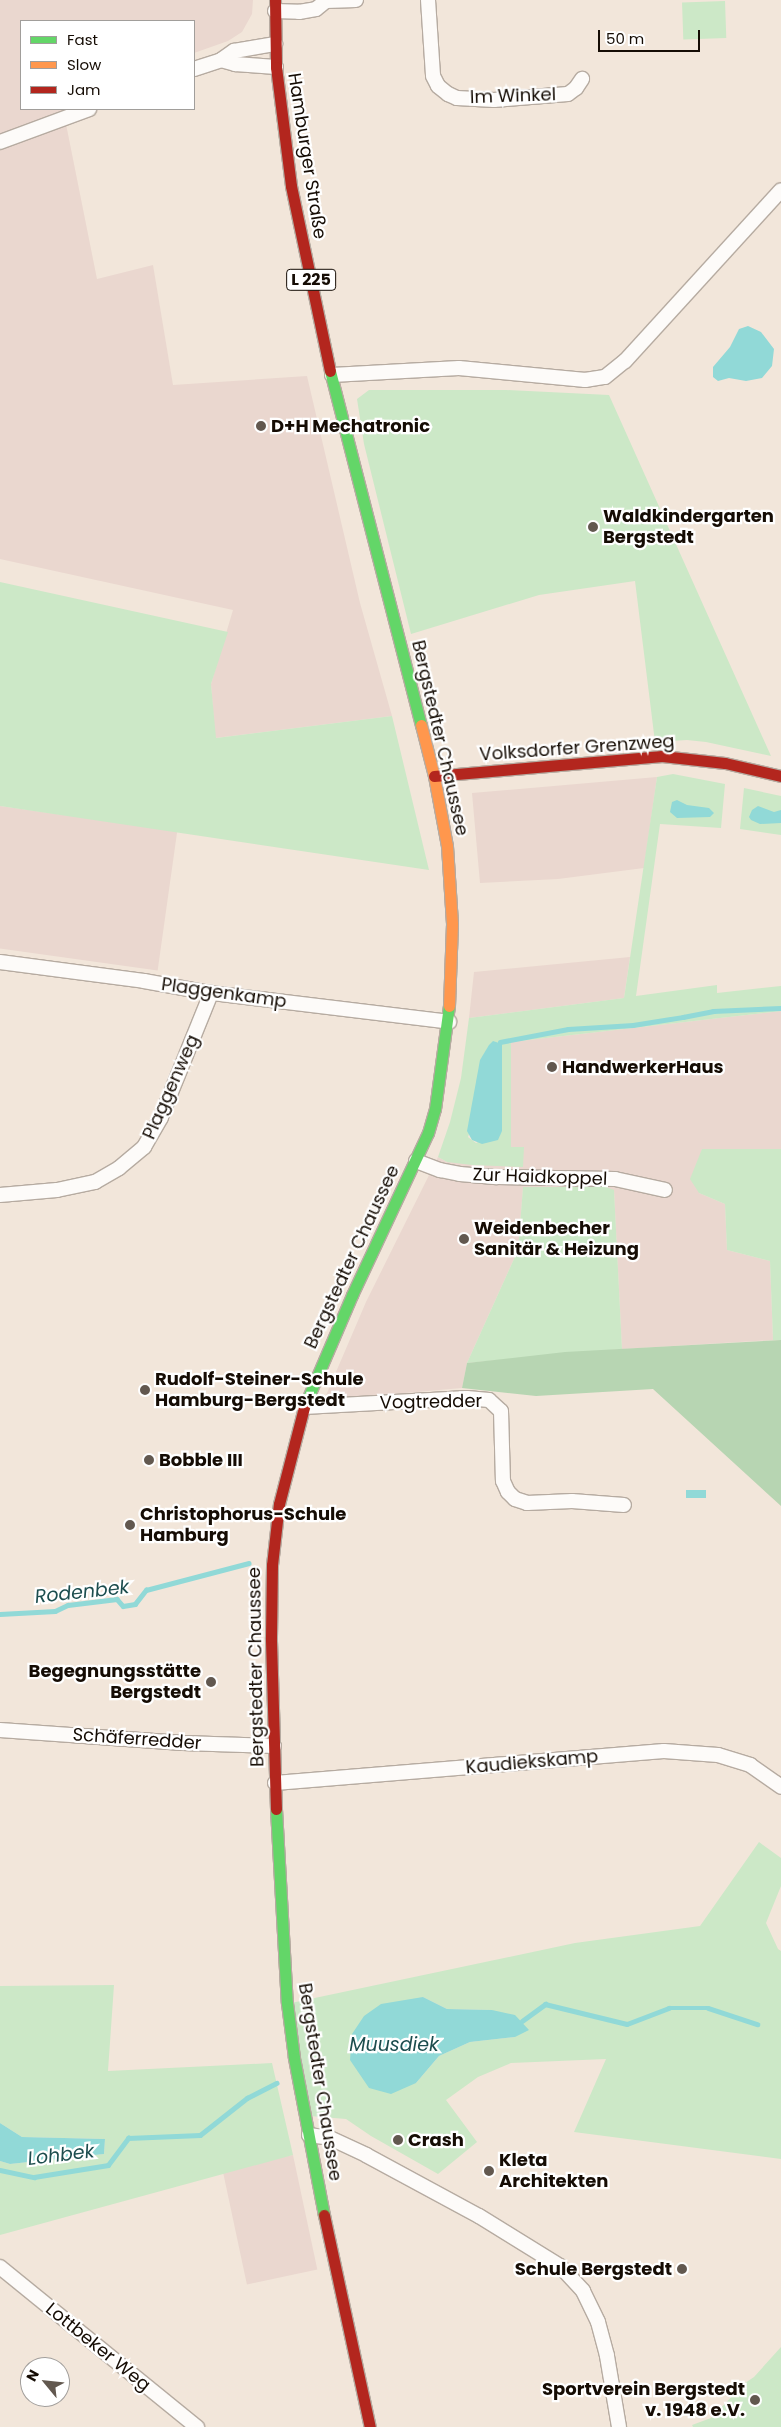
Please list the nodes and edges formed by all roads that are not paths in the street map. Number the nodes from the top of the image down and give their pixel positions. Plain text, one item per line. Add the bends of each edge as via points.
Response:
1 (356, 0) edge
2 (428, 0) edge
3 (325, 1) edge
4 (275, 6) edge
5 (275, 44) junction
6 (221, 60) junction
7 (276, 67) junction
8 (195, 69) edge
9 (582, 79) dead end
10 (86, 110) edge
11 (0, 142) edge
12 (781, 190) edge
13 (332, 375) junction
14 (434, 776) junction
15 (781, 776) edge
16 (0, 962) edge
17 (211, 993) junction
18 (449, 1022) junction
19 (416, 1161) junction
20 (665, 1190) dead end
21 (0, 1195) edge
22 (304, 1407) junction
23 (624, 1505) dead end
24 (0, 1730) edge
25 (274, 1746) junction
26 (275, 1783) junction
27 (781, 1787) edge
28 (309, 2135) junction
29 (0, 2267) edge
30 (197, 2427) edge
31 (370, 2427) edge
32 (619, 2427) edge

1 - 3 street
2 - 9 street, Im Winkel via 433,76 438,86 448,94 457,98 494,100 560,95 568,94
3 - 4 street via 316,9 299,12
4 - 5 main road, Hamburger Straße / L 225
5 - 6 street via 234,51
5 - 7 main road, Hamburger Straße / L 225
6 - 7 street
6 - 8 street
7 - 13 main road, Hamburger Straße / L 225 via 291,186
10 - 11 street
12 - 13 street via 618,369 605,377 585,380 459,368
13 - 14 main road, Bergstedter Chaussee
14 - 15 main road, Volksdorfer Grenzweg via 662,756 717,762
14 - 18 main road, Bergstedter Chaussee via 448,858 452,924
16 - 17 street, Plaggenkamp
17 - 18 street, Plaggenkamp
17 - 21 street, Plaggenweg via 161,1117 144,1147 119,1168 95,1182 57,1190
18 - 19 main road, Bergstedter Chaussee via 435,1109
19 - 20 street, Zur Haidkoppel via 460,1174 615,1179
19 - 22 main road, Bergstedter Chaussee via 352,1295
22 - 23 street, Vogtredder via 468,1398 490,1400 501,1411 503,1481 515,1499 527,1503 572,1501
22 - 25 main road, Bergstedter Chaussee via 279,1504 272,1564
24 - 25 street, Schäferredder
25 - 26 main road, Bergstedter Chaussee
26 - 27 street, Kaudiekskamp via 664,1751 718,1755 750,1765
26 - 28 main road, Bergstedter Chaussee via 287,2003
28 - 31 main road, Bergstedter Chaussee via 329,2244
28 - 32 street via 330,2138 366,2155 479,2216 560,2266 583,2291 598,2322 608,2356
29 - 30 street, Lottbeker Weg

